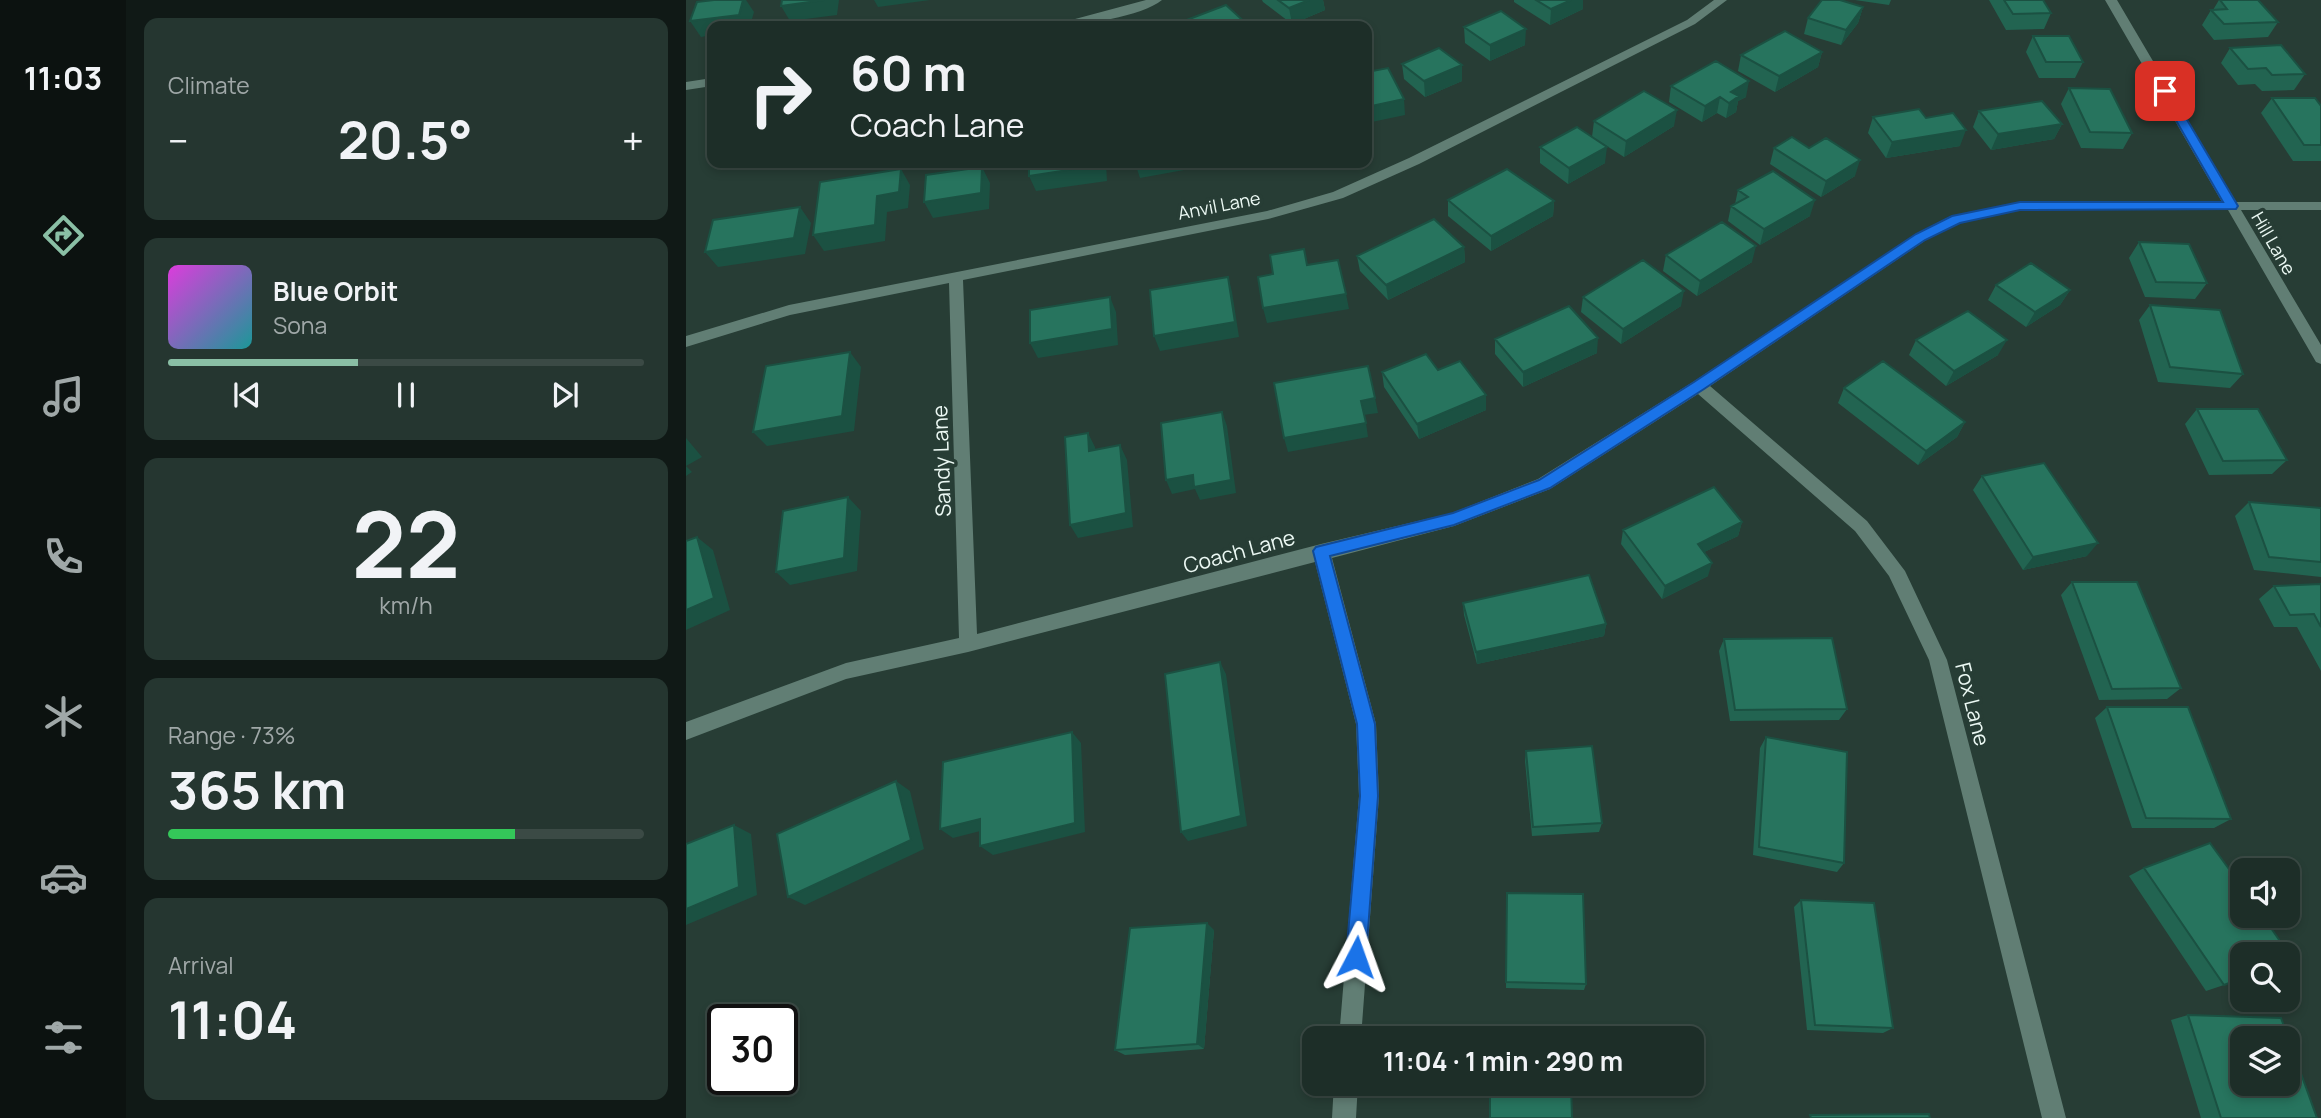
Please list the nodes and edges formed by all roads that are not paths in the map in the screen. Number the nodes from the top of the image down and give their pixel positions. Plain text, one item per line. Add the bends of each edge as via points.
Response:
1 (1156, 0) edge
2 (1721, 0) edge
3 (2111, 0) edge
4 (1078, 21) edge
5 (707, 83) edge
6 (686, 86) edge
7 (2232, 206) junction
8 (2321, 206) edge
9 (956, 277) junction
10 (686, 342) edge
11 (2321, 358) edge
12 (1699, 386) junction
13 (1321, 551) junction
14 (968, 644) junction
15 (686, 731) edge
16 (1351, 1026) edge
17 (1345, 1096) edge
18 (1344, 1118) edge
19 (2054, 1118) edge

1 - 4 street
2 - 9 street, Anvil Lane via 1691,22 1338,195 1268,215
3 - 7 street, Hill Lane
5 - 6 street
7 - 8 street, Coach Lane
7 - 11 street, Hill Lane
7 - 12 street, Coach Lane via 2020,206 1956,219 1921,237
9 - 10 street, Anvil Lane via 789,310
9 - 14 street, Sandy Lane
12 - 13 street, Coach Lane via 1544,484 1454,519
12 - 19 street, Fox Lane via 1861,526 1896,571 1938,660
13 - 14 street, Coach Lane
13 - 16 street via 1366,724 1369,796
14 - 15 street, Coach Lane via 846,671
17 - 18 street

